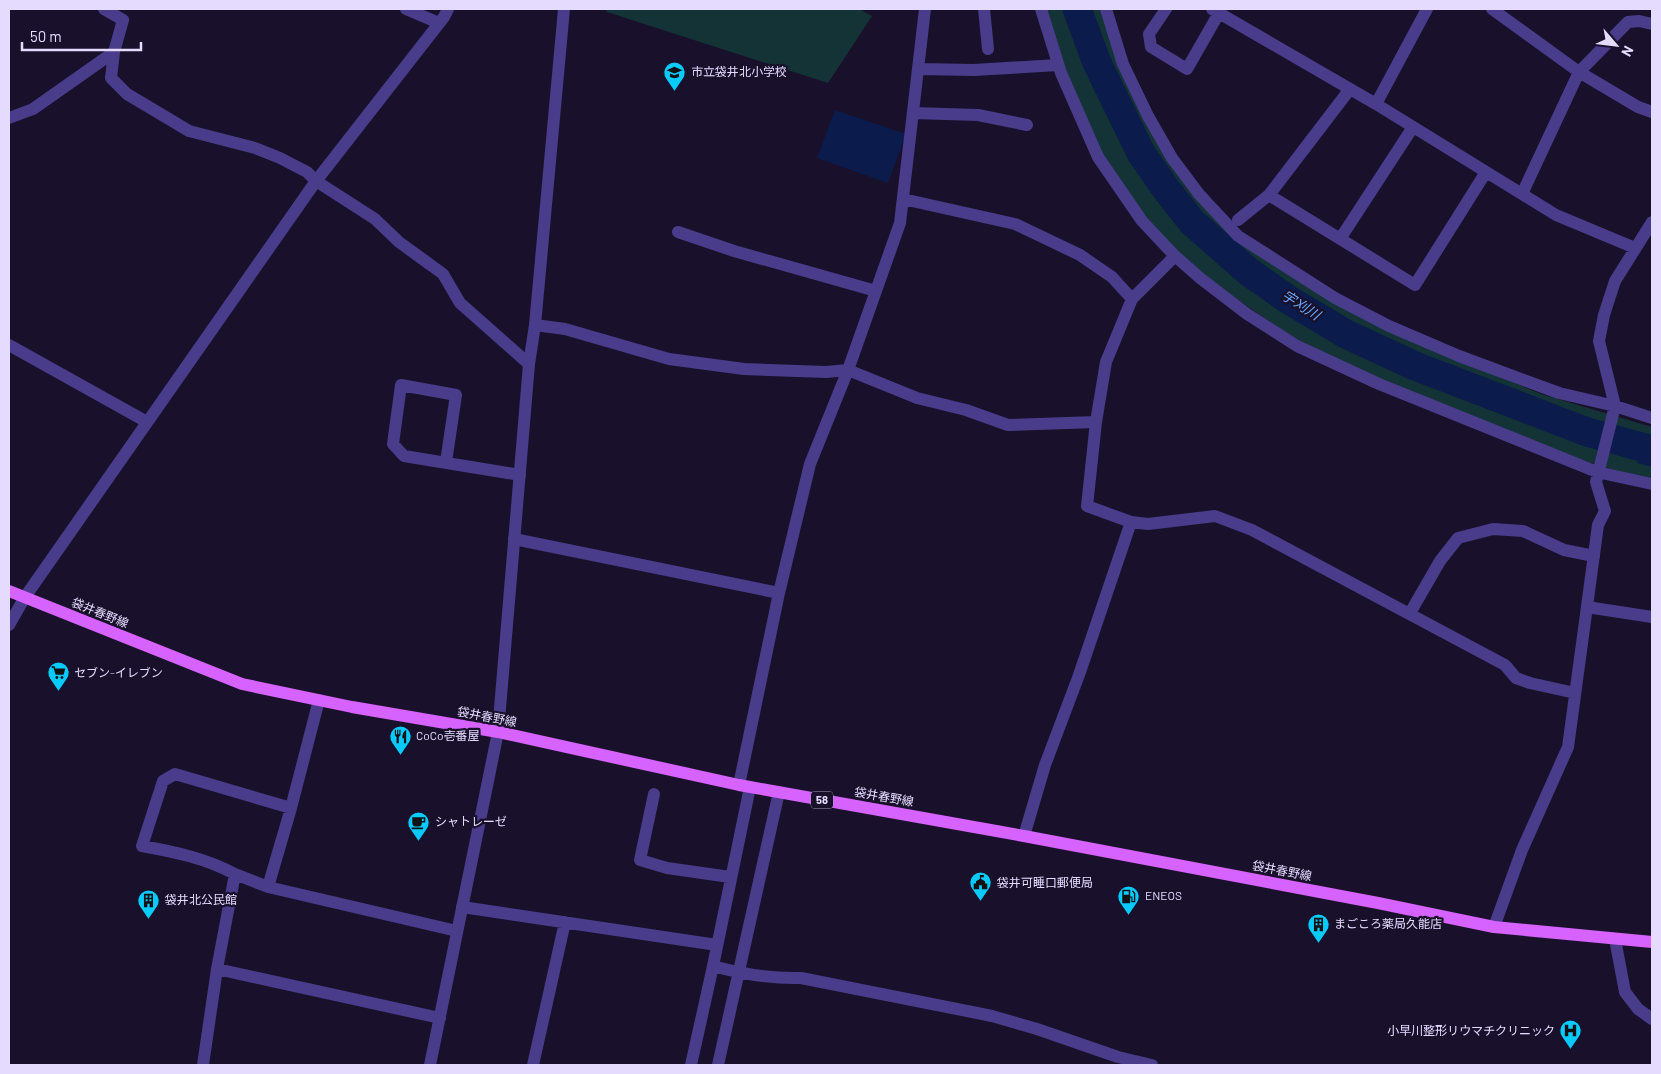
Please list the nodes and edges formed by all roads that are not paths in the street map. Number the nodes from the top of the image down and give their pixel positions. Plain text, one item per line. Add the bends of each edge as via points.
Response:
1 (104, 9) edge
2 (406, 9) edge
3 (448, 9) edge
4 (564, 9) edge
5 (984, 9) edge
6 (1042, 9) edge
7 (1106, 9) edge
8 (1166, 9) edge
9 (1427, 9) edge
10 (1492, 9) edge
11 (921, 10) edge
12 (1215, 11) edge
13 (439, 23) junction
14 (1652, 24) edge
15 (988, 49) dead end
16 (114, 52) junction
17 (1058, 65) junction
18 (919, 69) junction
19 (1579, 72) junction
20 (1350, 90) junction
21 (1376, 104) junction
22 (1652, 112) edge
23 (913, 113) junction
24 (9, 118) edge
25 (1027, 124) dead end
26 (1412, 127) junction
27 (1486, 172) junction
28 (316, 180) junction
29 (1522, 194) junction
30 (1269, 195) junction
31 (903, 199) junction
32 (1238, 220) dead end
33 (1652, 222) edge
34 (678, 232) dead end
35 (1340, 239) junction
36 (1635, 248) junction
37 (1175, 256) junction
38 (876, 291) junction
39 (1132, 298) junction
40 (535, 325) junction
41 (9, 345) edge
42 (530, 364) junction
43 (848, 370) junction
44 (1614, 409) junction
45 (1652, 418) edge
46 (147, 422) junction
47 (1096, 422) junction
48 (446, 462) junction
49 (1598, 469) junction
50 (520, 475) junction
51 (1652, 484) edge
52 (1131, 522) junction
53 (514, 538) junction
54 (1594, 556) junction
55 (9, 591) edge
56 (778, 593) junction
57 (25, 597) junction
58 (1587, 607) junction
59 (1410, 613) junction
60 (1652, 617) edge
61 (9, 625) edge
62 (1575, 693) junction
63 (319, 700) junction
64 (498, 732) junction
65 (744, 786) junction
66 (779, 792) junction
67 (654, 794) dead end
68 (291, 808) junction
69 (1024, 836) junction
70 (235, 874) junction
71 (730, 877) junction
72 (268, 888) junction
73 (462, 907) junction
74 (565, 922) junction
75 (1494, 927) junction
76 (457, 931) junction
77 (1615, 939) junction
78 (1652, 942) edge
79 (717, 945) junction
80 (713, 966) junction
81 (216, 969) junction
82 (738, 973) junction
83 (440, 1018) junction
84 (1652, 1019) edge
85 (204, 1065) edge
86 (430, 1065) edge
87 (533, 1065) edge
88 (690, 1065) edge
89 (718, 1065) edge
90 (1152, 1065) edge

1 - 16 street via 123,20
2 - 13 street
3 - 13 street
4 - 40 street
5 - 15 street
6 - 17 street
7 - 44 street via 1123,64 1172,158 1199,194 1238,236 1335,298 1389,326 1558,393
8 - 12 street via 1149,34 1150,46 1187,69
9 - 21 street
10 - 19 street
11 - 18 street
12 - 20 street
13 - 28 street
14 - 19 street via 1639,20 1628,22
16 - 24 street via 32,108
16 - 28 street via 111,78 127,94 189,130 255,148 307,172
17 - 18 street via 974,70
17 - 37 street via 1098,157 1142,221
18 - 23 street
19 - 22 street
19 - 29 street
20 - 21 street
20 - 30 street
21 - 26 street
23 - 25 street via 978,115
23 - 31 street
26 - 27 street
26 - 35 street
27 - 29 street
27 - 35 street via 1415,285
28 - 42 street via 375,219 399,242 443,274 460,303
28 - 46 street
29 - 36 street via 1556,215
30 - 32 street
30 - 35 street
31 - 38 street via 900,223
31 - 39 street via 1015,224 1080,254 1112,277
33 - 36 street
34 - 38 street
36 - 44 street via 1615,281 1599,341
37 - 39 street
37 - 49 street via 1247,314 1297,346 1379,384
38 - 43 street
39 - 47 street via 1106,362
40 - 42 street
40 - 43 street via 565,329 669,359 744,369
41 - 46 street
42 - 50 street
43 - 47 street via 917,398 1008,425
43 - 56 street via 810,464
44 - 45 street
44 - 49 street
46 - 57 street
47 - 52 street via 1087,506
48 - 48 street via 404,456 394,444 401,385 456,395
48 - 50 street
49 - 51 street
49 - 54 street via 1596,482 1605,511 1598,525
50 - 53 street
52 - 59 street via 1148,524 1215,516 1252,530
52 - 69 street via 1045,764
53 - 56 street
53 - 64 street
54 - 58 street
54 - 59 street via 1564,550 1523,531 1493,529 1458,538 1440,561
55 - 57 main road, 袋井春野線 / 58
56 - 65 street
57 - 61 street
57 - 63 main road, 袋井春野線 / 58 via 242,684
58 - 60 street
58 - 62 street
59 - 62 street via 1505,665 1516,678
62 - 75 street via 1568,747 1522,850
63 - 64 main road, 袋井春野線 / 58
63 - 68 street
64 - 65 main road, 袋井春野線 / 58
64 - 73 street
65 - 66 main road, 袋井春野線 / 58
65 - 71 street
66 - 69 main road, 袋井春野線 / 58
66 - 82 street
67 - 71 street via 640,860 667,868
68 - 70 street via 175,774 162,780 142,846 188,855
68 - 72 street
69 - 75 main road, 袋井春野線 / 58
70 - 72 street
70 - 81 street
71 - 79 street
72 - 76 street
73 - 74 street
73 - 76 street
74 - 79 street
74 - 87 street
75 - 77 main road, 袋井春野線 / 58
76 - 83 street
77 - 78 main road, 袋井春野線 / 58
77 - 84 street via 1625,992 1638,1009
79 - 80 street
80 - 82 street
80 - 88 street
81 - 83 street
81 - 85 street
82 - 89 street
82 - 90 street via 780,979 801,978 992,1016
83 - 86 street

